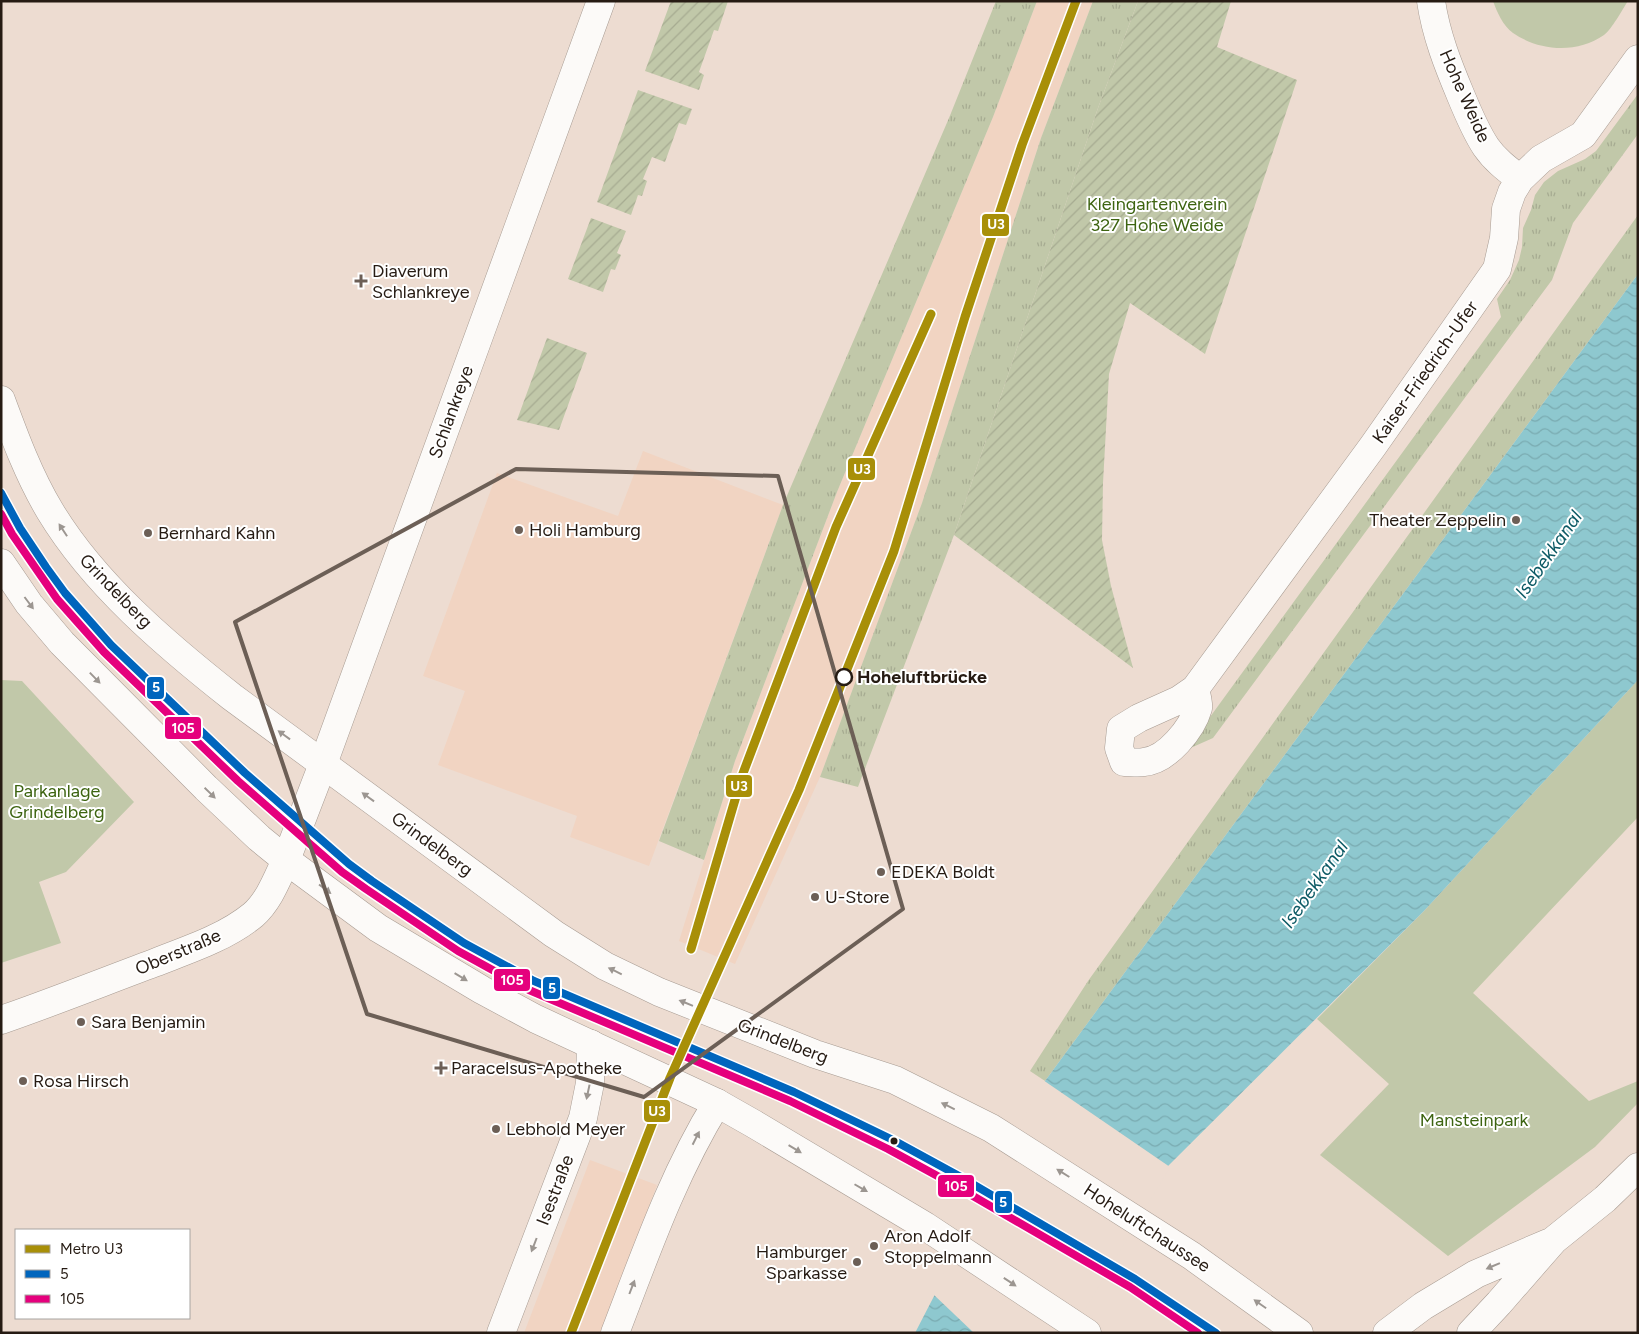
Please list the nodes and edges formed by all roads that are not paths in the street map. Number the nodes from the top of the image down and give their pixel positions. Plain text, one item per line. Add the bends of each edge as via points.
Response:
1 (601, 1) edge
2 (1432, 1) edge
3 (1638, 58) edge
4 (1520, 179) junction
5 (1, 400) edge
6 (1, 563) edge
7 (1195, 688) dead end
8 (323, 764) junction
9 (300, 822) joint
10 (286, 860) junction
11 (1, 1020) edge
12 (591, 1044) junction
13 (717, 1103) junction
14 (991, 1128) joint
15 (1638, 1168) edge
16 (1554, 1240) junction
17 (501, 1333) edge
18 (615, 1333) edge
19 (1087, 1333) edge
20 (1299, 1333) edge
21 (1387, 1333) edge
22 (1471, 1333) edge

1 - 8 street, Schlankreye
2 - 4 street, Hohe Weide via 1434,23 1445,57 1470,117 1490,152
3 - 4 street, Kaiser-Friedrich-Ufer via 1583,135 1541,159
4 - 7 street, Kaiser-Friedrich-Ufer via 1506,209 1497,269 1373,446
8 -> 5 street, Grindelberg via 199,670 138,616 79,554 49,510 22,456
6 -> 10 street via 29,604 96,679 206,788
8 - 9 street, Schlankreye
14 -> 8 street, Grindelberg via 895,1080 750,1029 605,966 554,934
9 - 10 street, Oberstraße
10 - 11 street, Oberstraße via 262,905 238,926 203,944
10 -> 12 street via 378,928 482,990
12 - 13 street
12 -> 17 street, Isestraße via 590,1083 583,1118
18 -> 13 street via 684,1162
13 -> 19 street via 925,1226
20 -> 14 street, Hoheluftchaussee via 1163,1237
15 - 16 street
16 -> 21 street via 1476,1274 1423,1306
16 - 22 street

